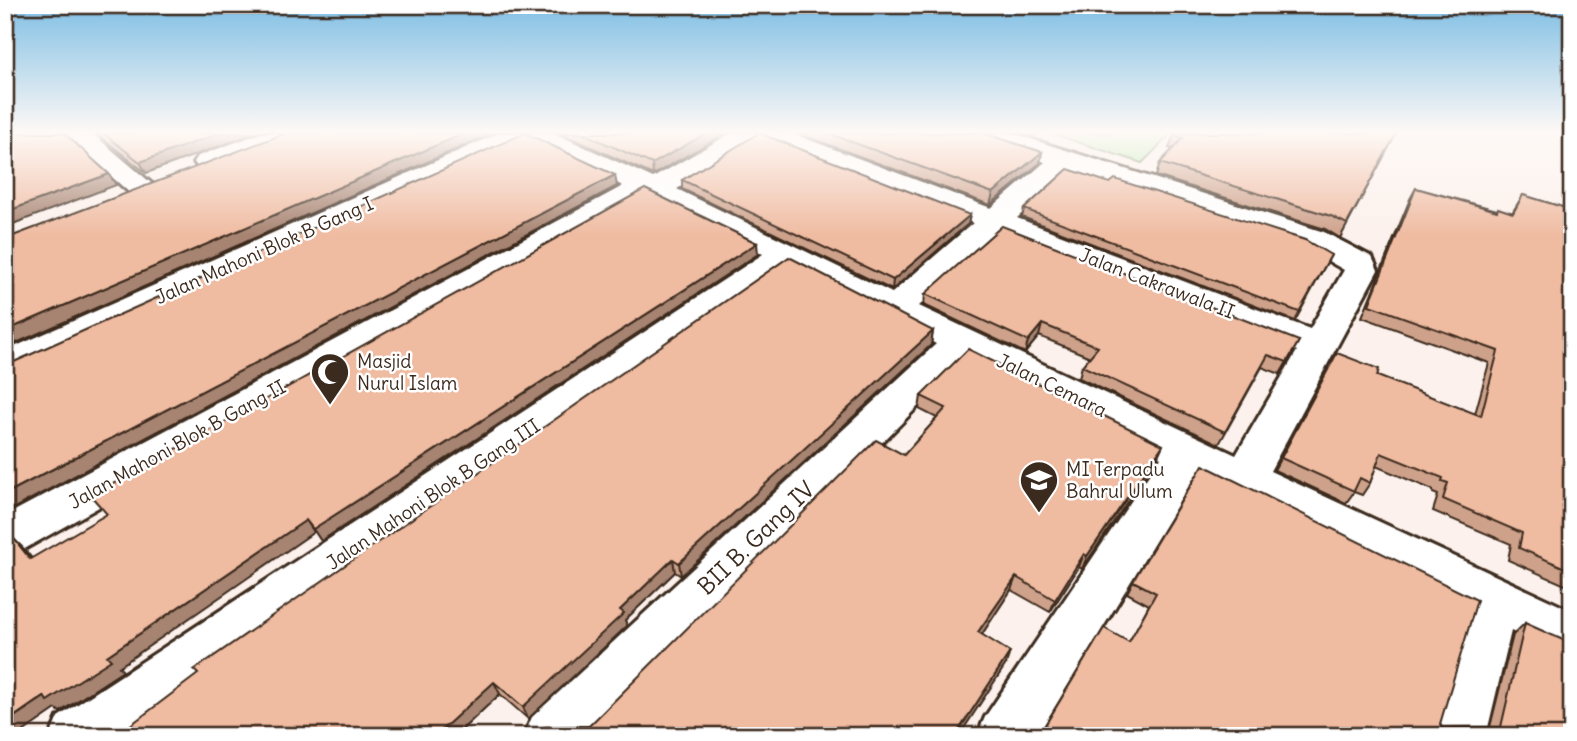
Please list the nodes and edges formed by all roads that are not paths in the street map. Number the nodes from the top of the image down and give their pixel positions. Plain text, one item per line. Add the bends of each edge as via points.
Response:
1 (128, 168) edge
2 (195, 168) edge
3 (444, 168) edge
4 (604, 168) edge
5 (687, 168) edge
6 (856, 168) edge
7 (1056, 168) edge
8 (1088, 168) edge
9 (648, 189) junction
10 (997, 222) junction
11 (787, 253) junction
12 (897, 307) junction
13 (961, 342) junction
14 (1317, 345) junction
15 (5, 366) edge
16 (1188, 451) junction
17 (1245, 477) junction
18 (5, 538) edge
19 (1497, 602) junction
20 (1572, 636) edge
21 (78, 736) edge
22 (552, 736) edge
23 (1005, 736) edge
24 (1458, 736) edge

1 - 2 street via 152,184
3 - 15 street, Jalan Mahoni Blok B Gang I
4 - 9 street, Jalan Cemara
5 - 9 street
6 - 10 street, Jalan Cakrawala II
7 - 10 street
8 - 14 street via 1313,239 1352,257 1361,270
9 - 11 street, Jalan Cemara
9 - 18 street, Jalan Mahoni Blok B Gang II
10 - 12 street
10 - 14 street, Jalan Cakrawala II
11 - 12 street, Jalan Cemara
11 - 21 street, Jalan Mahoni Blok B Gang III
12 - 13 street, Jalan Cemara
13 - 16 street, Jalan Cemara
13 - 22 street, BII B. Gang IV
14 - 17 street
16 - 17 street, Jalan Cemara
16 - 23 street
17 - 19 street, Jalan Cemara
19 - 20 street, Jalan Cemara
19 - 24 street

